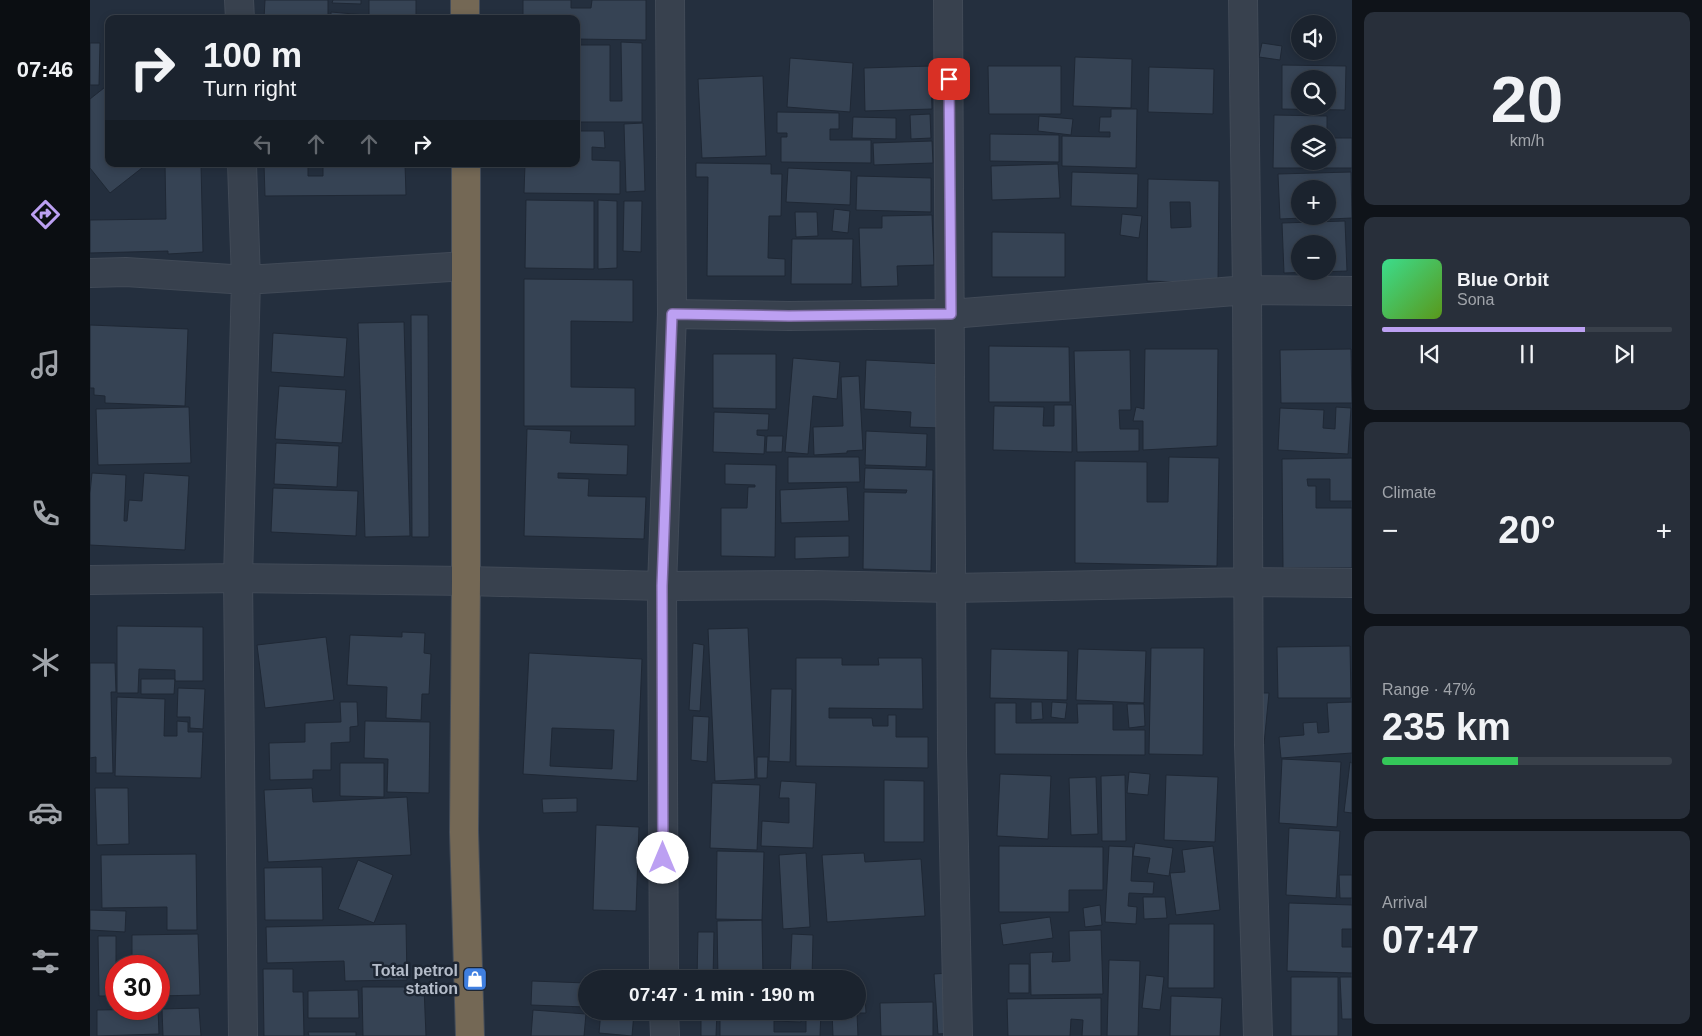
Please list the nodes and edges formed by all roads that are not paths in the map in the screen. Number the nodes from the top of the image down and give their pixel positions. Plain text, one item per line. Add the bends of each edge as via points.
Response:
1 (239, 0) edge
2 (465, 0) edge
3 (670, 0) edge
4 (948, 0) edge
5 (1243, 0) edge
6 (240, 15) edge
7 (465, 15) edge
8 (242, 167) edge
9 (466, 167) edge
10 (466, 266) junction
11 (90, 273) edge
12 (246, 280) junction
13 (1247, 290) junction
14 (1352, 291) edge
15 (672, 314) junction
16 (951, 314) junction
17 (238, 578) junction
18 (90, 580) edge
19 (466, 580) junction
20 (1248, 582) junction
21 (1352, 583) edge
22 (662, 586) junction
23 (951, 588) junction
24 (664, 970) edge
25 (664, 1020) edge
26 (243, 1036) edge
27 (470, 1036) edge
28 (665, 1036) edge
29 (958, 1036) edge
30 (1258, 1036) edge

1 - 6 street
2 - 7 highway
3 - 15 street
4 - 16 street
5 - 13 street
8 - 12 street
9 - 10 highway
10 - 12 street
10 - 19 highway
11 - 12 street via 126,272
12 - 17 street
13 - 14 street
13 - 16 street
13 - 20 street
15 - 16 street
15 - 22 street
16 - 23 street
17 - 18 street
17 - 19 street
17 - 26 street
19 - 22 street
19 - 27 highway via 464,832
20 - 21 street
20 - 23 street
20 - 30 street via 1249,745
22 - 23 street
22 - 24 street
23 - 29 street
25 - 28 street

